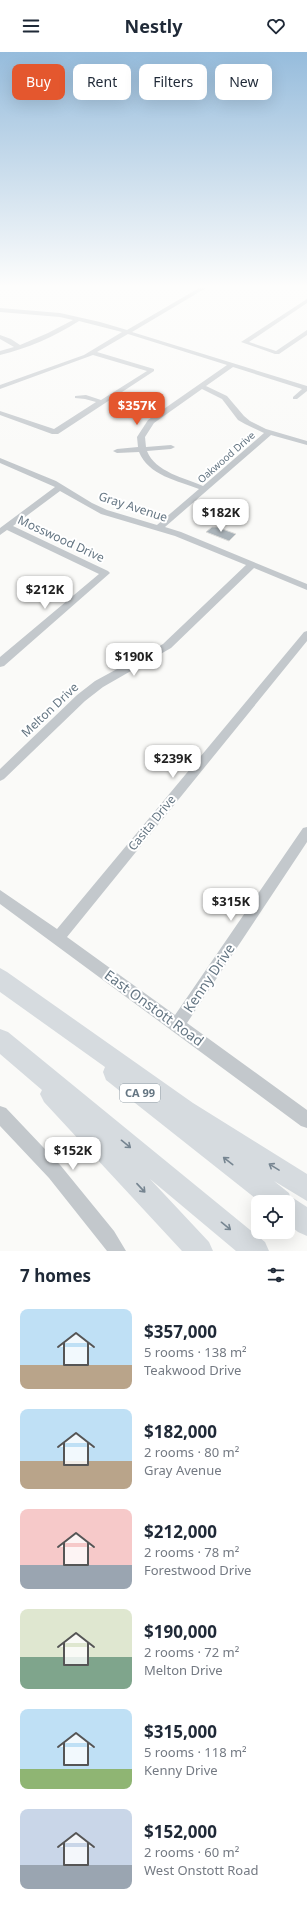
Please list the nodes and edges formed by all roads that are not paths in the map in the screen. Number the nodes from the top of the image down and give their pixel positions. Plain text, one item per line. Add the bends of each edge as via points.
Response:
1 (14, 344) edge
2 (30, 344) edge
3 (109, 344) edge
4 (163, 344) edge
5 (250, 344) edge
6 (290, 344) edge
7 (20, 348) junction
8 (0, 353) edge
9 (93, 353) junction
10 (231, 365) junction
11 (201, 386) junction
12 (0, 387) edge
13 (307, 388) edge
14 (77, 397) dead end
15 (295, 398) dead end
16 (102, 402) junction
17 (0, 413) edge
18 (270, 432) junction
19 (307, 443) edge
20 (171, 447) dead end
21 (142, 449) junction
22 (117, 451) dead end
23 (0, 460) edge
24 (9, 464) junction
25 (0, 470) edge
26 (60, 487) junction
27 (205, 489) junction
28 (159, 528) junction
29 (3, 530) edge
30 (253, 564) junction
31 (307, 587) edge
32 (307, 634) edge
33 (0, 663) edge
34 (0, 776) edge
35 (307, 832) edge
36 (0, 896) edge
37 (58, 938) junction
38 (0, 979) edge
39 (0, 983) edge
40 (177, 1025) junction
41 (4, 1044) edge
42 (0, 1114) edge
43 (307, 1120) edge
44 (307, 1188) edge
45 (271, 1195) edge
46 (295, 1214) edge
47 (307, 1223) edge
48 (117, 1251) edge
49 (200, 1251) edge
50 (256, 1251) edge

1 - 7 street
2 - 7 street
3 - 9 street
4 - 10 street
5 - 6 street via 277,353
7 - 8 street
9 - 12 street
9 - 16 street via 152,370
10 - 11 street
10 - 13 street
11 - 18 street via 229,401 240,418
11 - 21 street via 151,422 141,437
13 - 15 street
14 - 16 street
16 - 17 street via 56,432
18 - 19 street
18 - 27 street, Oakwood Drive
20 - 21 street
21 - 22 street
21 - 27 street via 154,467
23 - 24 street, Gray Avenue
24 - 25 street
24 - 26 street, Gray Avenue
26 - 28 street, Gray Avenue via 108,514
26 - 29 street
27 - 28 street, Oakwood Drive
28 - 30 street, Gray Avenue
29 - 33 street, Mosswood Drive via 105,573
30 - 31 street, Gray Avenue
30 - 34 street, Melton Drive via 167,646 99,684 81,698
32 - 37 street, Casita Drive
35 - 40 street, Kenny Drive
36 - 37 street, East Onstott Road
37 - 40 street, East Onstott Road
44 -> 38 highway via 185,1111
45 -> 39 highway, CA 99
40 - 43 street, East Onstott Road
41 -> 49 highway
41 -> 50 highway
42 - 48 street via 55,1172
46 - 47 highway

